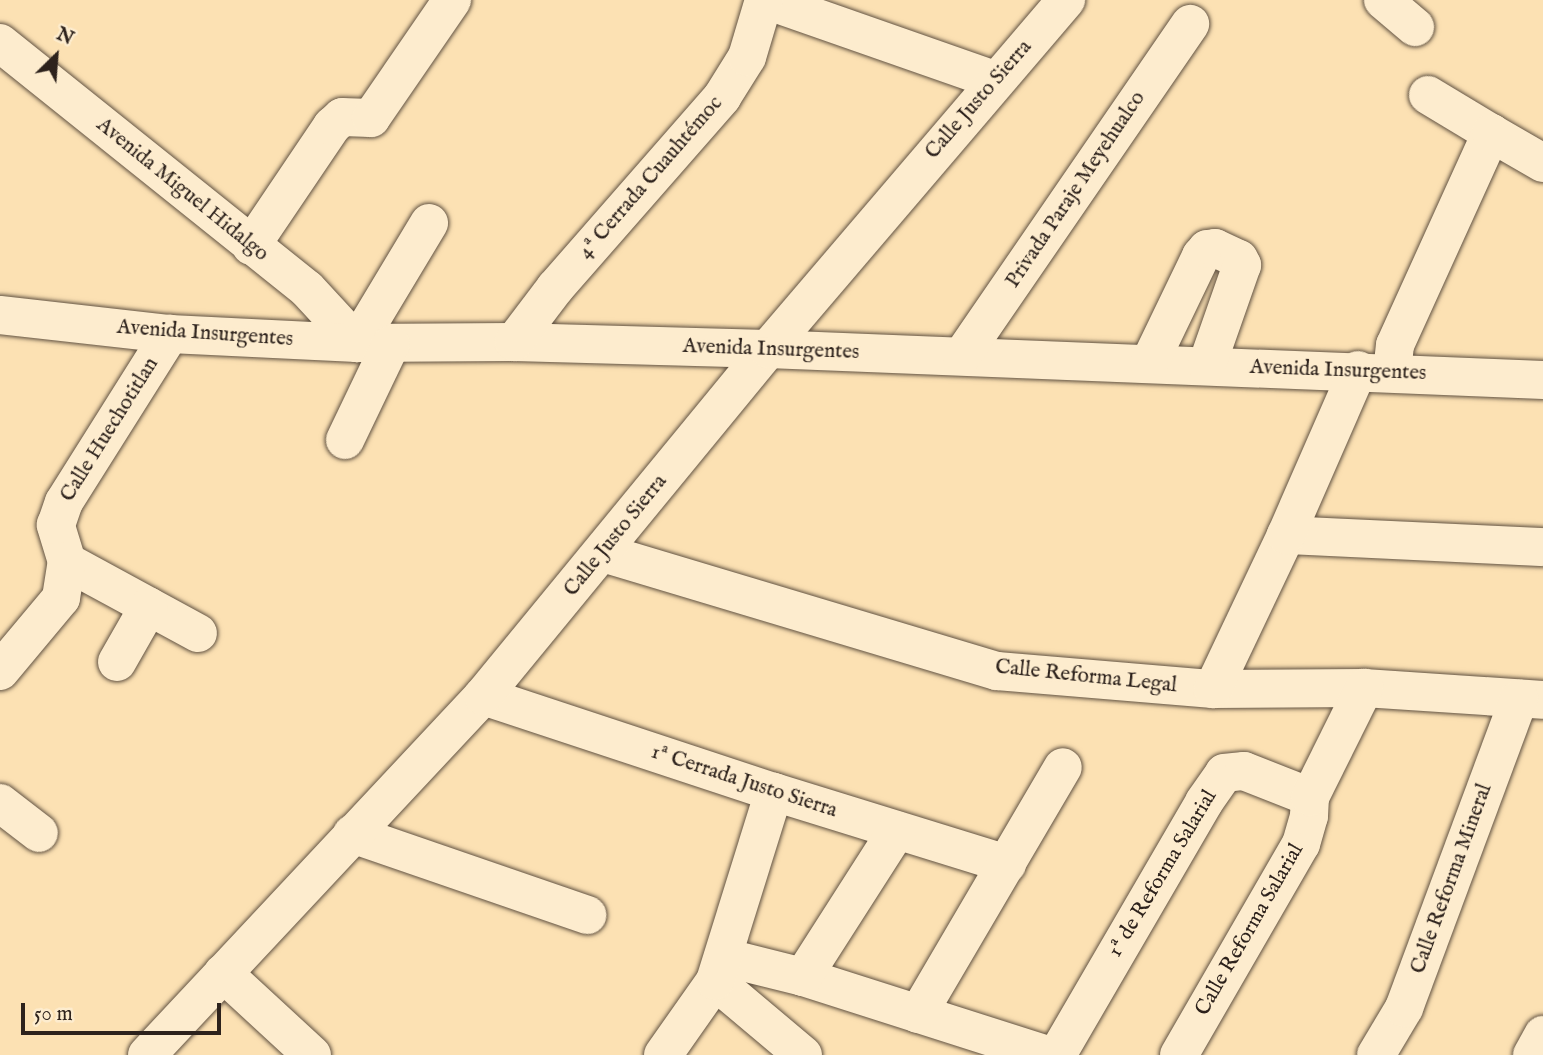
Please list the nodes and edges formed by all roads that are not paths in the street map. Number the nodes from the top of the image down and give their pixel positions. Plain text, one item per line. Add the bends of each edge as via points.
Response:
1 (452, 0) edge
2 (765, 0) edge
3 (1066, 0) edge
4 (1383, 0) edge
5 (1190, 24) dead end
6 (1415, 27) dead end
7 (0, 43) edge
8 (995, 80) junction
9 (1428, 95) dead end
10 (1491, 133) junction
11 (1543, 163) edge
12 (429, 223) dead end
13 (251, 246) junction
14 (0, 315) edge
15 (170, 334) junction
16 (514, 342) junction
17 (374, 343) junction
18 (768, 349) junction
19 (962, 356) junction
20 (1149, 364) junction
21 (1207, 365) junction
22 (1375, 372) junction
23 (1543, 380) edge
24 (345, 440) dead end
25 (1286, 535) junction
26 (1543, 547) edge
27 (603, 553) junction
28 (67, 562) junction
29 (149, 606) junction
30 (198, 633) dead end
31 (117, 662) dead end
32 (0, 671) edge
33 (1364, 688) junction
34 (1213, 689) junction
35 (483, 696) junction
36 (1531, 700) edge
37 (1063, 767) dead end
38 (774, 792) junction
39 (1310, 797) junction
40 (0, 803) edge
41 (897, 830) junction
42 (39, 833) dead end
43 (352, 834) junction
44 (1007, 864) junction
45 (587, 915) dead end
46 (719, 969) junction
47 (223, 973) junction
48 (803, 977) junction
49 (918, 1014) junction
50 (1543, 1035) edge
51 (147, 1055) edge
52 (312, 1055) edge
53 (663, 1055) edge
54 (803, 1055) edge
55 (1048, 1055) edge
56 (1057, 1055) edge
57 (1179, 1055) edge
58 (1376, 1055) edge
59 (1532, 1055) edge

1 - 13 street via 371,118 342,117 331,126
2 - 8 street
2 - 16 street, 4ª Cerrada Cuauhtémoc via 747,57 722,97 555,288
3 - 8 street, Calle Justo Sierra
4 - 6 street
5 - 19 street, Privada Paraje Meyehualco
7 - 13 street, Avenida Miguel Hidalgo
8 - 18 street, Calle Justo Sierra
9 - 10 street
10 - 11 street
10 - 22 street via 1395,345
12 - 17 street
13 - 17 street, Avenida Miguel Hidalgo
14 - 15 street, Avenida Insurgentes
15 - 17 street, Avenida Insurgentes
15 - 28 street, Calle Huechotitlan via 64,502 55,525
16 - 17 street, Avenida Insurgentes
16 - 18 street, Avenida Insurgentes
17 - 24 street
18 - 19 street, Avenida Insurgentes
18 - 27 street, Calle Justo Sierra
19 - 20 street, Avenida Insurgentes
20 - 21 street, Avenida Insurgentes
20 - 21 street via 1201,256 1215,248 1242,265
21 - 22 street, Avenida Insurgentes
22 - 23 street, Avenida Insurgentes
22 - 25 street
25 - 26 street
25 - 34 street
27 - 34 street, Calle Reforma Legal via 997,671
27 - 35 street, Calle Justo Sierra
28 - 29 street
28 - 32 street, Calle Huechotitlan via 61,598
29 - 30 street
29 - 31 street
33 - 34 street, Calle Reforma Legal
33 - 36 street, Calle Reforma Legal
33 - 39 street, Calle Reforma Salarial
35 - 38 street, 1ª Cerrada Justo Sierra
35 - 43 street, Calle Justo Sierra
36 - 58 street, Calle Reforma Mineral via 1404,1008
37 - 44 street
38 - 41 street, 1ª Cerrada Justo Sierra
38 - 46 street
39 - 56 street, 1ª de Reforma Salarial via 1244,771 1224,773
39 - 57 street, Calle Reforma Salarial via 1310,816 1301,844
40 - 42 street
41 - 44 street, 1ª Cerrada Justo Sierra
41 - 48 street
43 - 45 street
43 - 47 street, Calle Justo Sierra
44 - 49 street
46 - 48 street
46 - 53 street
46 - 54 street
47 - 51 street, Calle Justo Sierra
47 - 52 street
48 - 49 street
49 - 55 street
50 - 59 street

